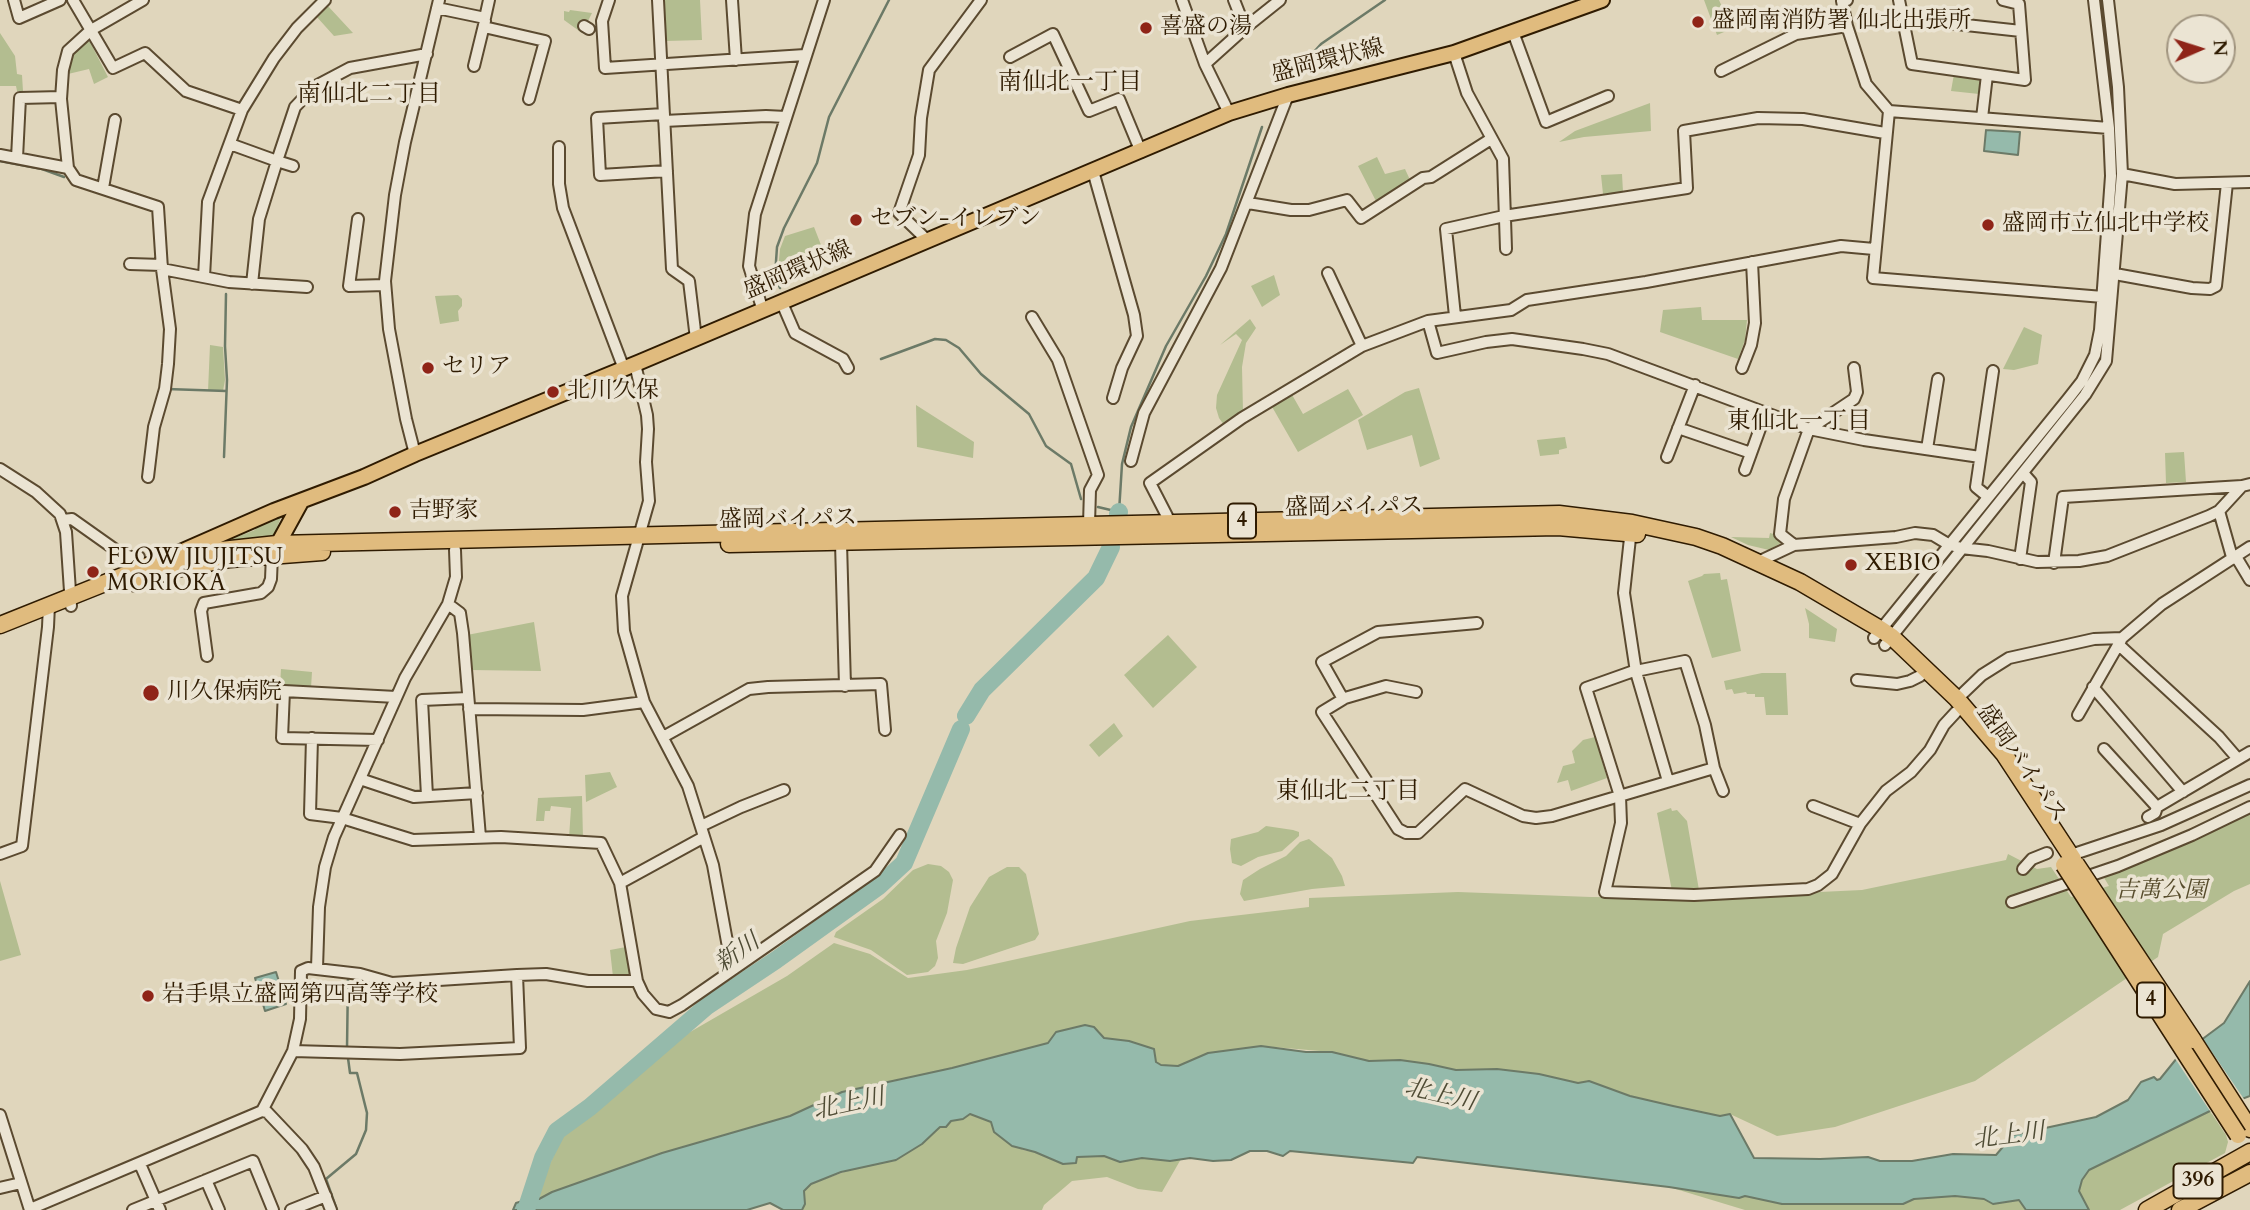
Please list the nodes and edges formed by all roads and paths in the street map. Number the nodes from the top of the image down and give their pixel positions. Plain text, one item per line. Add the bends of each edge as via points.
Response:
1 (14, 0) edge
2 (60, 0) edge
3 (73, 0) edge
4 (144, 0) edge
5 (325, 0) edge
6 (489, 0) edge
7 (609, 0) edge
8 (658, 0) edge
9 (732, 0) edge
10 (824, 0) edge
11 (981, 0) edge
12 (1182, 0) edge
13 (1234, 0) edge
14 (1280, 0) edge
15 (1602, 0) edge
16 (1847, 0) edge
17 (1899, 0) edge
18 (2003, 0) edge
19 (2094, 0) edge
20 (2109, 0) edge
21 (438, 4) edge
22 (1902, 18) junction
23 (484, 22) junction
24 (1847, 26) junction
25 (1245, 28) junction
26 (91, 30) junction
27 (2021, 31) junction
28 (1513, 32) junction
29 (1454, 53) junction
30 (427, 54) junction
31 (806, 55) junction
32 (1010, 57) dead end
33 (736, 60) junction
34 (1205, 64) junction
35 (474, 66) dead end
36 (661, 66) junction
37 (1721, 71) dead end
38 (1987, 75) junction
39 (1288, 95) junction
40 (1608, 96) dead end
41 (61, 97) junction
42 (529, 99) dead end
43 (242, 110) junction
44 (1889, 111) junction
45 (1228, 113) junction
46 (664, 117) junction
47 (786, 117) junction
48 (1982, 118) junction
49 (115, 120) dead end
50 (2109, 128) junction
51 (1885, 133) junction
52 (1491, 139) junction
53 (230, 144) junction
54 (559, 147) dead end
55 (1141, 152) junction
56 (0, 155) edge
57 (17, 158) junction
58 (277, 161) junction
59 (293, 166) dead end
60 (68, 168) junction
61 (667, 171) junction
62 (1093, 171) junction
63 (2122, 174) junction
64 (2250, 182) edge
65 (2227, 183) junction
66 (103, 188) junction
67 (1248, 203) junction
68 (1504, 216) junction
69 (358, 219) dead end
70 (927, 240) junction
71 (1506, 249) dead end
72 (1874, 249) junction
73 (1752, 262) junction
74 (131, 264) dead end
75 (162, 267) junction
76 (1328, 273) dead end
77 (2115, 274) junction
78 (204, 277) junction
79 (251, 284) junction
80 (385, 285) junction
81 (307, 287) dead end
82 (2103, 297) junction
83 (782, 303) junction
84 (763, 311) junction
85 (1032, 317) dead end
86 (1455, 317) junction
87 (1428, 321) junction
88 (696, 339) junction
89 (1362, 346) junction
90 (632, 368) junction
91 (848, 368) dead end
92 (1742, 368) dead end
93 (1854, 368) dead end
94 (1993, 371) dead end
95 (1938, 379) dead end
96 (1695, 385) junction
97 (1113, 398) dead end
98 (1766, 412) junction
99 (1678, 428) junction
100 (1809, 429) junction
101 (1927, 449) junction
102 (1751, 453) junction
103 (415, 454) junction
104 (1668, 457) dead end
105 (1980, 457) junction
106 (1131, 461) dead end
107 (0, 468) edge
108 (1745, 470) dead end
109 (2023, 474) junction
110 (148, 477) dead end
111 (2246, 485) edge
112 (1987, 496) junction
113 (301, 502) junction
114 (2219, 511) junction
115 (63, 520) junction
116 (1168, 523) junction
117 (1089, 524) junction
118 (1631, 528) junction
119 (639, 536) junction
120 (841, 543) junction
121 (1948, 544) junction
122 (1794, 545) junction
123 (2250, 547) edge
124 (1961, 548) junction
125 (275, 549) junction
126 (455, 550) junction
127 (2234, 556) junction
128 (139, 557) dead end
129 (2020, 559) junction
130 (1759, 561) junction
131 (2054, 563) junction
132 (168, 565) junction
133 (2250, 580) edge
134 (71, 601) junction
135 (448, 604) junction
136 (49, 610) junction
137 (1477, 623) dead end
138 (0, 625) edge
139 (0, 636) edge
140 (1883, 637) junction
141 (2120, 641) junction
142 (207, 656) dead end
143 (1636, 671) junction
144 (1920, 676) junction
145 (1857, 680) dead end
146 (845, 686) junction
147 (2093, 687) junction
148 (1416, 692) dead end
149 (396, 696) junction
150 (1343, 699) junction
151 (644, 702) junction
152 (469, 703) junction
153 (1956, 705) junction
154 (2078, 715) dead end
155 (885, 730) dead end
156 (663, 737) junction
157 (312, 738) junction
158 (378, 740) junction
159 (2104, 749) dead end
160 (2250, 752) edge
161 (2238, 759) junction
162 (1714, 768) junction
163 (360, 779) junction
164 (1668, 781) junction
165 (2250, 785) edge
166 (784, 790) dead end
167 (1723, 791) dead end
168 (2183, 792) junction
169 (477, 793) junction
170 (428, 796) junction
171 (1620, 796) junction
172 (1813, 806) dead end
173 (2157, 807) junction
174 (2250, 807) edge
175 (2148, 817) dead end
176 (342, 818) junction
177 (1860, 824) junction
178 (703, 832) junction
179 (900, 835) dead end
180 (480, 837) junction
181 (2047, 853) dead end
182 (0, 854) edge
183 (2071, 859) junction
184 (2022, 869) dead end
185 (620, 883) junction
186 (2012, 902) dead end
187 (729, 947) dead end
188 (317, 968) junction
189 (517, 975) junction
190 (637, 981) junction
191 (293, 1051) junction
192 (262, 1111) junction
193 (0, 1115) edge
194 (2245, 1130) edge
195 (2250, 1153) edge
196 (140, 1164) junction
197 (2250, 1173) edge
198 (206, 1180) junction
199 (21, 1184) junction
200 (0, 1188) edge
201 (326, 1196) junction
202 (158, 1205) edge
203 (30, 1210) edge
204 (133, 1210) edge
205 (219, 1210) edge
206 (273, 1210) edge
207 (291, 1210) edge
208 (331, 1210) edge
209 (2147, 1210) edge
210 (2180, 1210) edge

1 - 2 street via 19,18
3 - 26 street
4 - 26 street
5 - 43 street via 297,27
6 - 23 street
7 - 36 street via 602,21 605,68
8 - 36 street
9 - 33 street
10 - 31 street
11 - 70 street via 929,70 919,155 899,213
12 - 34 street
13 - 25 street
14 - 25 street
15 - 28 main road, 盛岡環状線
16 - 24 street via 1842,1
17 - 22 street
18 - 27 street via 2019,4
19 - 50 street
20 - 63 street
21 - 23 street
21 - 30 street
22 - 27 street
22 - 38 street via 1912,64
23 - 35 street
23 - 42 street via 545,41
24 - 37 street via 1796,34
24 - 44 street via 1866,84
25 - 34 street
26 - 41 street via 68,51
26 - 43 street via 113,68 145,53 186,90
27 - 38 street via 2025,80
28 - 29 main road, 盛岡環状線
28 - 40 street via 1546,122
29 - 39 main road, 盛岡環状線
29 - 52 street via 1467,93
30 - 58 street via 350,68 314,87 295,107
30 - 80 street via 395,195
31 - 33 street
31 - 47 street
32 - 55 street via 1053,34 1089,111 1119,99
33 - 36 street
34 - 45 street
36 - 46 street
38 - 48 street
39 - 45 main road, 盛岡環状線
39 - 67 street
41 - 57 street via 20,97
41 - 60 street
43 - 53 street
44 - 48 street
44 - 51 street
45 - 55 main road, 盛岡環状線
46 - 47 street
46 - 61 street
46 - 61 street via 597,118 600,175
47 - 84 street via 755,214 749,266
48 - 50 street
49 - 66 street
50 - 82 street via 2111,176
51 - 68 street via 1804,119 1758,118 1684,131 1687,188
51 - 72 street
52 - 67 street via 1361,218 1347,200 1310,211
52 - 68 street via 1503,159
53 - 58 street
53 - 78 street via 208,202
54 - 90 street via 563,208
55 - 62 main road, 盛岡環状線
56 - 57 street
57 - 60 street
58 - 59 street
58 - 79 street via 259,219
60 - 66 street via 76,180
61 - 88 street via 672,269 690,281
62 - 70 main road, 盛岡環状線
62 - 97 street via 1137,336
63 - 65 street via 2175,184
63 - 77 street
64 - 65 street
65 - 77 street via 2216,286 2192,288
66 - 75 street via 158,207
67 - 106 street via 1221,268 1143,413
68 - 71 street
68 - 86 street via 1446,229
69 - 80 street via 349,286
70 - 83 main road, 盛岡環状線
72 - 73 street via 1840,246
72 - 82 street via 1873,278
73 - 86 street via 1527,300 1511,310
73 - 92 street via 1755,323
74 - 75 street
75 - 78 street
75 - 110 street via 170,331 168,371
76 - 89 street
77 - 109 street via 2106,361
78 - 79 street
79 - 81 street
80 - 103 street
82 - 112 street via 2095,355 2082,381
83 - 84 main road, 盛岡環状線
83 - 91 street via 795,333 843,359
84 - 88 main road, 盛岡環状線
85 - 117 street via 1058,360 1098,475 1090,490
86 - 87 street
87 - 89 street
87 - 96 street via 1437,354 1512,339 1608,354
88 - 90 main road, 盛岡環状線
89 - 116 street via 1242,418 1150,483
90 - 103 main road, 盛岡環状線
90 - 119 street via 648,429 649,501
93 - 100 street via 1854,399
94 - 105 street
95 - 101 street
96 - 98 street
96 - 99 street
98 - 100 street
98 - 102 street
99 - 102 street
99 - 104 street
100 - 101 street
100 - 122 street via 1784,499 1781,522 1780,534
101 - 105 street
102 - 108 street
103 - 113 main road, 盛岡環状線
105 - 112 street via 1976,486
107 - 115 street via 54,506
109 - 124 street
109 - 129 street via 2031,482
111 - 114 street
111 - 131 street via 2063,497
112 - 121 street
113 - 125 main road
113 - 132 main road, 盛岡環状線 via 207,539
114 - 127 street
114 - 131 street via 2107,556
115 - 128 street via 72,519 120,553
115 - 134 street
116 - 117 highway, 盛岡バイパス / 4
116 - 118 highway, 盛岡バイパス / 4 via 1559,513
117 - 119 highway, 盛岡バイパス / 4
118 - 120 highway, 盛岡バイパス / 4
118 - 130 highway, 盛岡バイパス / 4 via 1696,537
118 - 140 highway, 盛岡バイパス / 4 via 1735,560
118 - 143 street via 1624,593
119 - 120 highway, 盛岡バイパス / 4
119 - 125 highway, 盛岡バイパス / 4
119 - 126 highway, 盛岡バイパス / 4
119 - 151 street via 621,596 624,631
120 - 146 street
121 - 122 street via 1933,535 1915,533
121 - 124 street
121 - 140 street
122 - 130 street
123 - 127 street
124 - 129 street
124 - 140 street
125 - 126 highway, 盛岡バイパス / 4
125 - 132 highway, 盛岡バイパス / 4 via 212,551
125 - 142 street via 271,579 261,593 204,603
126 - 135 street via 456,577
127 - 133 street
127 - 141 street via 2162,604
129 - 131 street
130 - 140 highway, 盛岡バイパス / 4 via 1801,582
132 - 134 highway, 4
134 - 136 highway, 4
135 - 149 street
135 - 152 street via 460,613
136 - 138 highway, 4
136 - 139 highway, 4
136 - 182 street via 22,846
137 - 150 street via 1378,632 1322,662
140 - 144 highway, 盛岡バイパス / 4
140 - 153 highway, 盛岡バイパス / 4
141 - 147 street
141 - 153 street via 2094,639 2009,658 1982,675
141 - 161 street
143 - 162 street via 1685,661
143 - 164 street
143 - 171 street via 1586,688
144 - 145 street via 1897,684
144 - 153 highway, 盛岡バイパス / 4
146 - 155 street via 881,684
146 - 156 street via 749,689
147 - 154 street
147 - 168 street
148 - 150 street via 1386,686
149 - 157 street via 284,691 282,738
149 - 158 street
150 - 171 street via 1322,712 1398,829 1406,833 1418,833 1465,789 1536,818
151 - 152 street via 583,710
151 - 156 street
152 - 169 street
152 - 170 street via 422,700
153 - 177 street via 1930,750 1886,790
153 - 183 highway, 盛岡バイパス / 4 via 2004,754
156 - 178 street via 688,786
157 - 158 street
157 - 176 street via 310,814
158 - 163 street
159 - 173 street
160 - 161 street
161 - 168 street
162 - 164 street
162 - 167 street
163 - 170 street via 414,797
163 - 176 street
164 - 171 street
165 - 183 street
166 - 178 street via 741,807
168 - 173 street
169 - 170 street
169 - 180 street
171 - 177 street via 1621,823 1605,892 1694,895 1808,889 1832,874
172 - 177 street
173 - 175 street
174 - 186 street via 2118,866
176 - 180 street via 413,840
176 - 188 street via 325,867
178 - 185 street
178 - 187 street
179 - 190 street via 875,871 682,1005 669,1012 656,1009
180 - 185 street via 601,843
181 - 184 street
183 - 194 highway, 盛岡バイパス / 4, bridge
185 - 190 street
188 - 189 street via 392,983
188 - 191 street via 301,971 300,1019
189 - 190 street
189 - 191 street via 520,1048 400,1055
191 - 192 street
192 - 196 street
192 - 201 street via 302,1149
193 - 199 street
194 - 195 highway, 盛岡バイパス / 4
195 - 209 highway, 396
196 - 202 street
196 - 203 street
197 - 210 highway, 396
198 - 202 street
198 - 205 street
198 - 206 street via 253,1161
199 - 200 street
199 - 203 street
201 - 207 street
201 - 208 street
202 - 204 street

